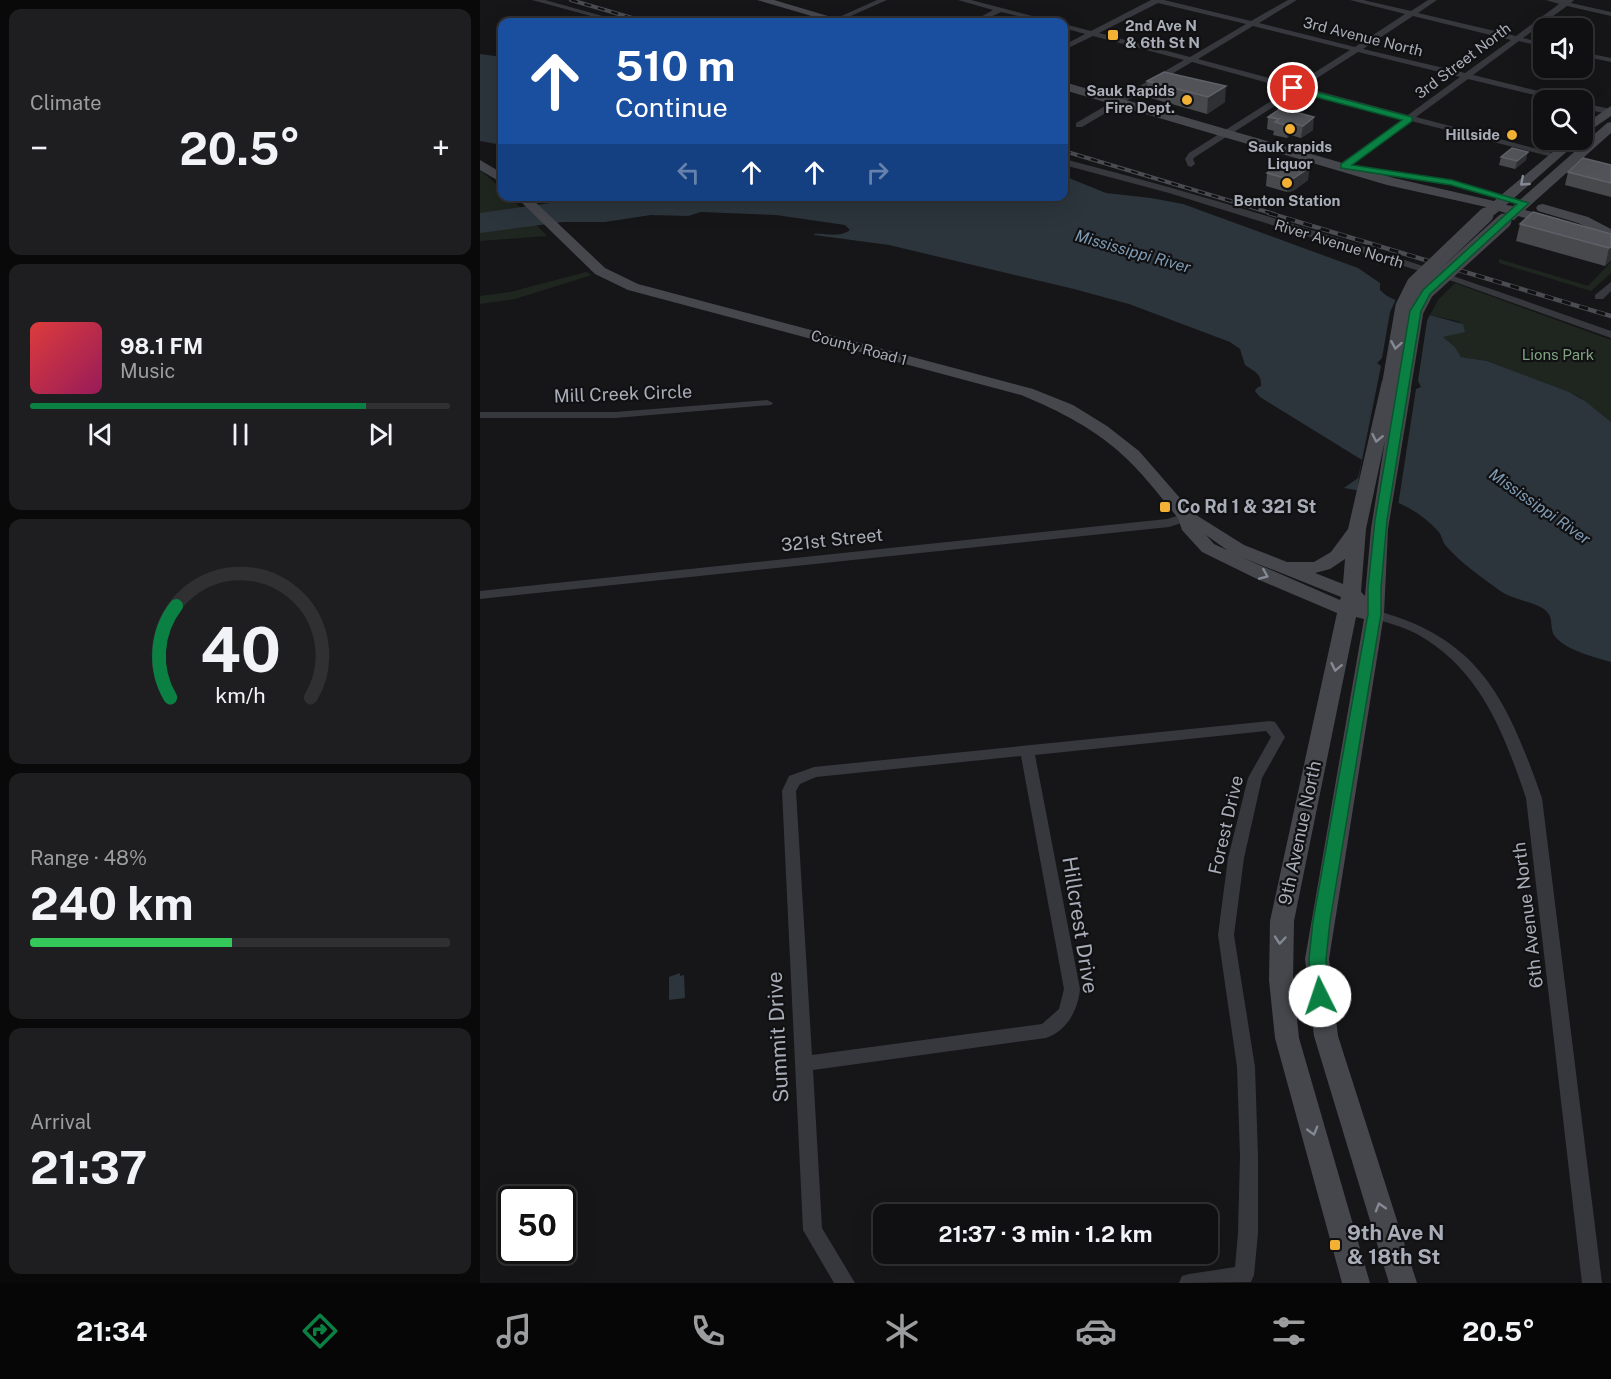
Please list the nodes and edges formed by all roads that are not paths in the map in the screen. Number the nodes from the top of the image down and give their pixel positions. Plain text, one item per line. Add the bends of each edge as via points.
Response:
1 (536, 0) edge
2 (762, 0) edge
3 (883, 0) edge
4 (962, 0) edge
5 (1156, 0) edge
6 (1293, 0) edge
7 (1354, 0) edge
8 (1433, 0) edge
9 (1550, 0) edge
10 (1568, 2) edge
11 (999, 10) junction
12 (1412, 14) junction
13 (1611, 14) edge
14 (605, 18) edge
15 (823, 18) edge
16 (845, 18) edge
17 (983, 18) edge
18 (1034, 18) edge
19 (1252, 24) junction
20 (1068, 27) edge
21 (1093, 33) junction
22 (1515, 38) junction
23 (1533, 42) edge
24 (1068, 46) edge
25 (1355, 49) junction
26 (1593, 56) edge
27 (1611, 60) edge
28 (1190, 61) junction
29 (1464, 76) junction
30 (1068, 87) edge
31 (1293, 88) junction
32 (1533, 93) edge
33 (1119, 102) junction
34 (1593, 107) edge
35 (1610, 111) edge
36 (1409, 119) junction
37 (1593, 124) edge
38 (1079, 125) dead end
39 (1611, 126) edge
40 (1226, 133) junction
41 (1561, 150) edge
42 (1553, 156) junction
43 (1570, 161) junction
44 (1068, 163) edge
45 (480, 164) edge
46 (1191, 164) dead end
47 (1344, 166) junction
48 (1591, 166) edge
49 (498, 176) edge
50 (526, 201) edge
51 (1496, 206) junction
52 (1515, 212) junction
53 (1611, 234) edge
54 (1611, 246) edge
55 (1611, 285) edge
56 (1599, 297) dead end
57 (1611, 334) edge
58 (1397, 386) junction
59 (767, 403) dead end
60 (480, 415) edge
61 (1187, 517) junction
62 (1358, 523) junction
63 (1250, 554) junction
64 (480, 595) edge
65 (1350, 602) junction
66 (1374, 614) junction
67 (1027, 751) junction
68 (794, 780) joint
69 (802, 1064) junction
70 (1245, 1279) edge
71 (845, 1283) edge
72 (1189, 1283) edge
73 (1356, 1283) edge
74 (1403, 1283) edge
75 (1592, 1283) edge

1 - 14 street
2 - 15 main road
3 - 16 street
4 - 11 street
5 - 19 street, 3rd Avenue North
5 - 21 street
6 - 19 street
7 - 12 street
8 - 12 street
9 - 10 street
10 - 13 street
10 - 22 street, 3rd Street North
11 - 17 street
11 - 18 street
12 - 22 street
12 - 25 street
19 - 25 street, 3rd Avenue North
19 - 28 street
20 - 21 street
21 - 24 street
21 - 28 street
22 - 23 street
22 - 29 street, 3rd Street North
25 - 29 street, 3rd Avenue North
25 - 31 street
26 - 27 street
28 - 31 street
28 - 33 street
29 - 32 street, 3rd Avenue North
29 - 36 street, 3rd Street North
30 - 33 main road
31 - 36 street
31 - 40 street
33 - 38 street
33 - 40 main road
34 - 35 street
35 - 37 main road
36 - 42 street
36 - 47 street, 3rd Street North
39 - 43 main road
40 - 46 street via 1192,155
40 - 47 main road
41 - 42 main road
42 - 43 main road
42 -> 51 main road
43 - 48 main road
43 - 52 main road
44 - 57 street, River Avenue North via 1172,191 1459,280
45 - 49 main road
47 - 51 main road via 1392,182
50 - 61 main road, County Road 1 via 600,271 633,287 1027,392 1067,408 1133,455
51 - 52 main road
51 -> 58 main road, bridge via 1414,284 1403,306
52 - 53 main road via 1573,217
52 - 54 main road via 1567,226
52 - 58 main road, bridge via 1426,292 1416,311
55 - 56 street
58 -> 62 main road, 9th Avenue North
58 - 66 main road, 9th Avenue North
59 - 60 street, Mill Creek Circle via 615,416
61 - 63 main road, County Road 1
61 - 64 street, 321st Street via 1169,524
61 -> 65 main road, County Road 1 via 1191,530 1215,553
62 - 63 main road via 1347,546 1331,563 1299,567
62 - 65 main road, 9th Avenue North
63 - 65 main road, County Road 1
65 - 66 main road
65 -> 73 main road, 9th Avenue North via 1282,921 1279,956 1287,1038
74 -> 66 main road, 9th Avenue North via 1326,1036 1317,959
66 - 75 street, 6th Avenue North via 1422,630 1477,673 1514,740 1534,798
67 - 68 street, Forest Drive via 814,772
67 - 69 street, Hillcrest Drive via 1072,989 1071,1008 1046,1031
67 - 70 street, Forest Drive via 1270,726 1278,737 1255,778 1236,858 1226,935 1246,1066 1249,1156
68 - 69 street, Summit Drive via 789,791
69 - 71 street, Summit Drive via 813,1230
70 - 72 street

